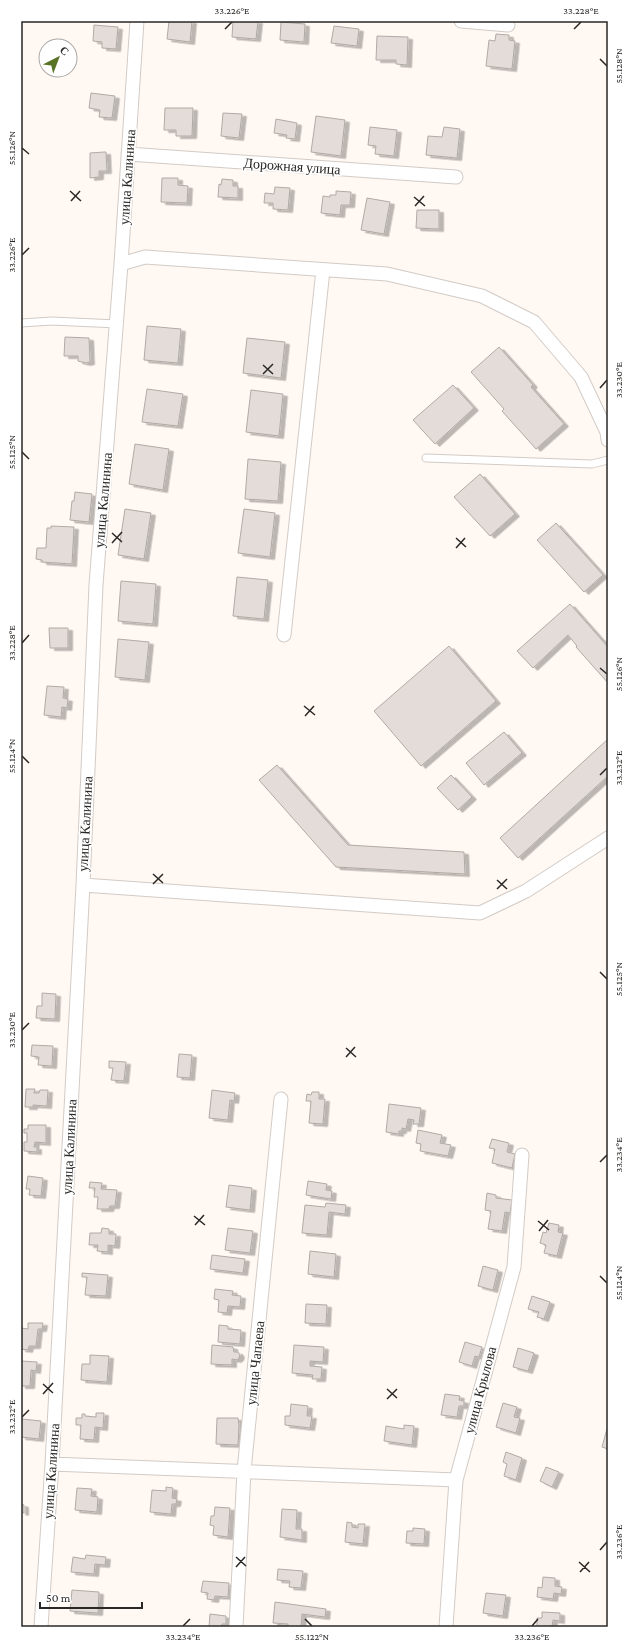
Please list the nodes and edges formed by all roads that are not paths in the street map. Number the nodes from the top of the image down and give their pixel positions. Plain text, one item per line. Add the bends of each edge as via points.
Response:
1 (137, 21) edge
2 (462, 21) edge
3 (508, 25) dead end
4 (128, 154) junction
5 (456, 177) dead end
6 (121, 264) junction
7 (323, 270) junction
8 (21, 323) edge
9 (117, 324) junction
10 (608, 440) edge
11 (426, 458) dead end
12 (608, 460) edge
13 (284, 634) dead end
14 (608, 838) edge
15 (83, 885) junction
16 (281, 1099) dead end
17 (522, 1155) dead end
18 (52, 1464) junction
19 (244, 1471) junction
20 (456, 1480) junction
21 (41, 1627) edge
22 (236, 1627) edge
23 (446, 1627) edge

1 - 4 street, улица Калинина
2 - 3 street
4 - 5 street, Дорожная улица
4 - 6 street, улица Калинина
6 - 7 street via 145,257
6 - 9 street, улица Калинина
7 - 10 street via 387,274 482,296 534,322 581,377 607,432
7 - 13 street
8 - 9 lane via 52,321
9 - 15 street, улица Калинина via 96,585
11 - 12 lane via 592,464
14 - 15 street via 526,891 480,913
15 - 18 street, улица Калинина
16 - 19 street, улица Чапаева
17 - 20 street, улица Крылова via 514,1267
18 - 19 street
18 - 21 street, улица Калинина
19 - 20 street
19 - 22 street, улица Чапаева
20 - 23 street, улица Крылова

